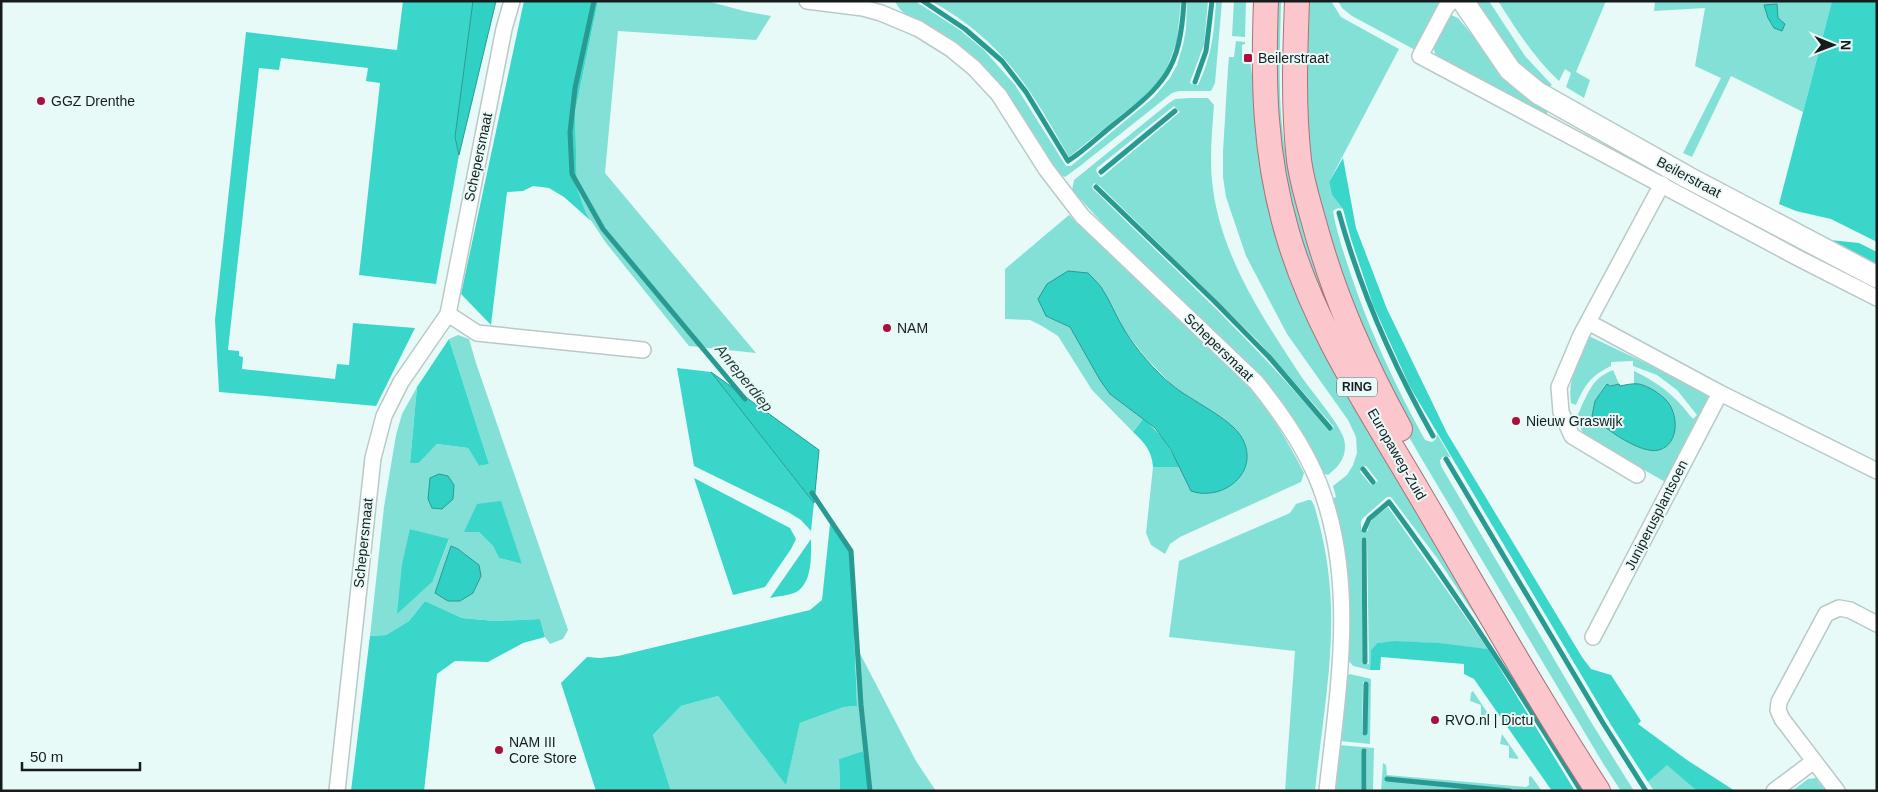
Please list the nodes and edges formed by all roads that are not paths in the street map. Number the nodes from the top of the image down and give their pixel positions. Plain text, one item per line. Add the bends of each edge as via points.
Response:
1 (512, 1) edge
2 (807, 1) edge
3 (1266, 1) edge
4 (1297, 1) edge
5 (1452, 1) edge
6 (1463, 1) edge
7 (864, 5) edge
8 (882, 7) edge
9 (1560, 118) junction
10 (1662, 184) junction
11 (1808, 252) junction
12 (1877, 277) edge
13 (1877, 298) edge
14 (448, 314) junction
15 (1588, 322) junction
16 (643, 350) dead end
17 (1720, 393) junction
18 (1877, 470) edge
19 (1637, 475) dead end
20 (1877, 624) edge
21 (1594, 637) dead end
22 (1814, 761) junction
23 (337, 791) edge
24 (1327, 791) edge
25 (1598, 791) edge
26 (1616, 791) edge
27 (1774, 791) edge
28 (1837, 791) edge

1 - 14 street, Schepersmaat
2 - 7 street, Schepersmaat
3 - 25 main road, Europaweg-Zuid / RING via 1264,64 1268,138 1282,214 1302,278 1320,321 1481,599
4 - 26 main road, Europaweg-Zuid / RING via 1295,75 1300,160 1304,186 1339,302 1402,433
5 - 9 street, Beilerstraat via 1420,56
6 - 9 street, Beilerstraat via 1510,70
7 - 8 street, Schepersmaat
8 - 24 street, Schepersmaat via 951,49 974,68 999,95 1046,169 1082,216 1256,382 1292,432 1319,483 1334,532 1342,580 1342,655
9 - 10 street, Beilerstraat
9 - 11 street, Beilerstraat via 1687,177
10 - 11 street, Beilerstraat
10 - 15 street
11 - 12 street, Beilerstraat
11 - 13 street, Beilerstraat
14 - 16 street via 477,333
14 - 23 street, Schepersmaat via 401,382 384,416 373,458
15 - 17 street
15 - 19 street via 1559,387 1561,412 1572,436
17 - 18 street
17 - 21 street, Juniperusplantsoen
20 - 22 street via 1839,608 1826,614 1779,702 1782,719
22 - 27 street
22 - 28 street

